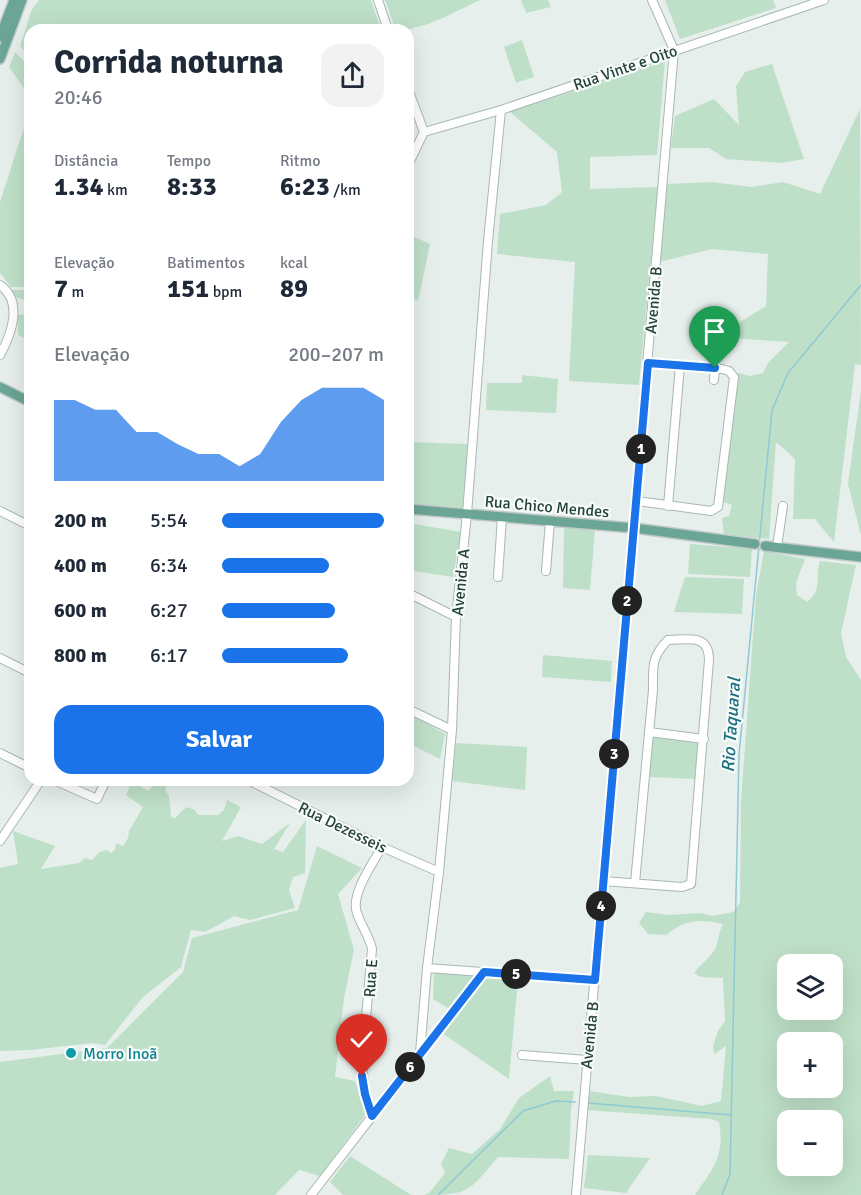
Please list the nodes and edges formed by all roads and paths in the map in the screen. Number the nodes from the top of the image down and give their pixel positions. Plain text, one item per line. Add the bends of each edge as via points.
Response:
1 (14, 0) edge
2 (23, 0) edge
3 (378, 0) edge
4 (652, 0) edge
5 (824, 0) edge
6 (386, 24) edge
7 (0, 37) edge
8 (674, 50) junction
9 (0, 58) edge
10 (414, 105) edge
11 (501, 110) junction
12 (424, 132) junction
13 (414, 153) edge
14 (0, 285) edge
15 (0, 355) edge
16 (648, 363) junction
17 (680, 365) junction
18 (715, 368) junction
19 (714, 380) dead end
20 (0, 387) edge
21 (24, 399) edge
22 (637, 501) junction
23 (668, 506) junction
24 (783, 506) dead end
25 (414, 510) edge
26 (0, 511) edge
27 (467, 514) junction
28 (501, 517) junction
29 (550, 521) junction
30 (24, 523) edge
31 (634, 528) junction
32 (777, 547) junction
33 (861, 557) edge
34 (546, 571) dead end
35 (498, 577) dead end
36 (414, 596) edge
37 (456, 618) junction
38 (0, 658) edge
39 (24, 670) edge
40 (414, 712) edge
41 (452, 730) junction
42 (649, 732) junction
43 (704, 739) junction
44 (0, 753) edge
45 (24, 765) edge
46 (37, 786) edge
47 (67, 786) edge
48 (103, 786) edge
49 (260, 786) edge
50 (0, 841) edge
51 (381, 847) junction
52 (439, 872) junction
53 (603, 881) junction
54 (635, 883) junction
55 (427, 968) junction
56 (484, 972) junction
57 (595, 980) junction
58 (420, 1053) junction
59 (522, 1055) dead end
60 (586, 1060) junction
61 (372, 1116) junction
62 (311, 1195) edge
63 (576, 1195) edge

1 - 7 main road
2 - 9 main road
3 - 6 street
4 - 8 street
5 - 8 street, Rua Vinte e Oito
8 - 11 street, Rua Vinte e Oito
8 - 16 street, Avenida B
10 - 12 street
11 - 12 street, Rua Vinte e Oito
11 - 27 street, Avenida A
12 - 13 street
14 - 15 street via 8,294 14,314
16 - 17 street
16 - 22 street, Avenida B
17 - 18 street
17 - 23 street
18 - 19 street
18 - 23 street via 729,371 734,378 718,507 711,511
20 - 21 main road
22 - 23 street
22 - 31 street, Avenida B
24 - 32 street
25 - 27 main road, Rua Chico Mendes
26 - 30 street
27 - 28 main road, Rua Chico Mendes
27 - 37 street, Avenida A
28 - 29 main road, Rua Chico Mendes
28 - 35 street
29 - 31 main road, Rua Chico Mendes
29 - 34 street
31 - 32 main road, Rua Chico Mendes
31 - 53 street, Avenida B
32 - 33 main road, Rua Chico Mendes
36 - 37 street
37 - 41 street, Avenida A
38 - 39 street
40 - 41 street
41 - 52 street, Avenida A
42 - 43 street
42 - 43 street via 653,660 658,650 668,640 700,640 709,653
42 - 54 street
43 - 54 street via 691,884 682,887
44 - 45 street
46 - 50 street
47 - 48 street via 96,799
49 - 51 street, Rua Dezesseis
51 - 52 street, Rua Dezesseis
51 - 61 street, Rua E via 355,901 356,913 372,949 362,1063
52 - 55 street, Avenida A
53 - 54 street
53 - 57 street, Avenida B
55 - 56 street
55 - 58 street, Avenida A
56 - 57 street
56 - 58 street
57 - 60 street, Avenida B
58 - 61 street
59 - 60 street
60 - 63 street, Avenida B
61 - 62 street

